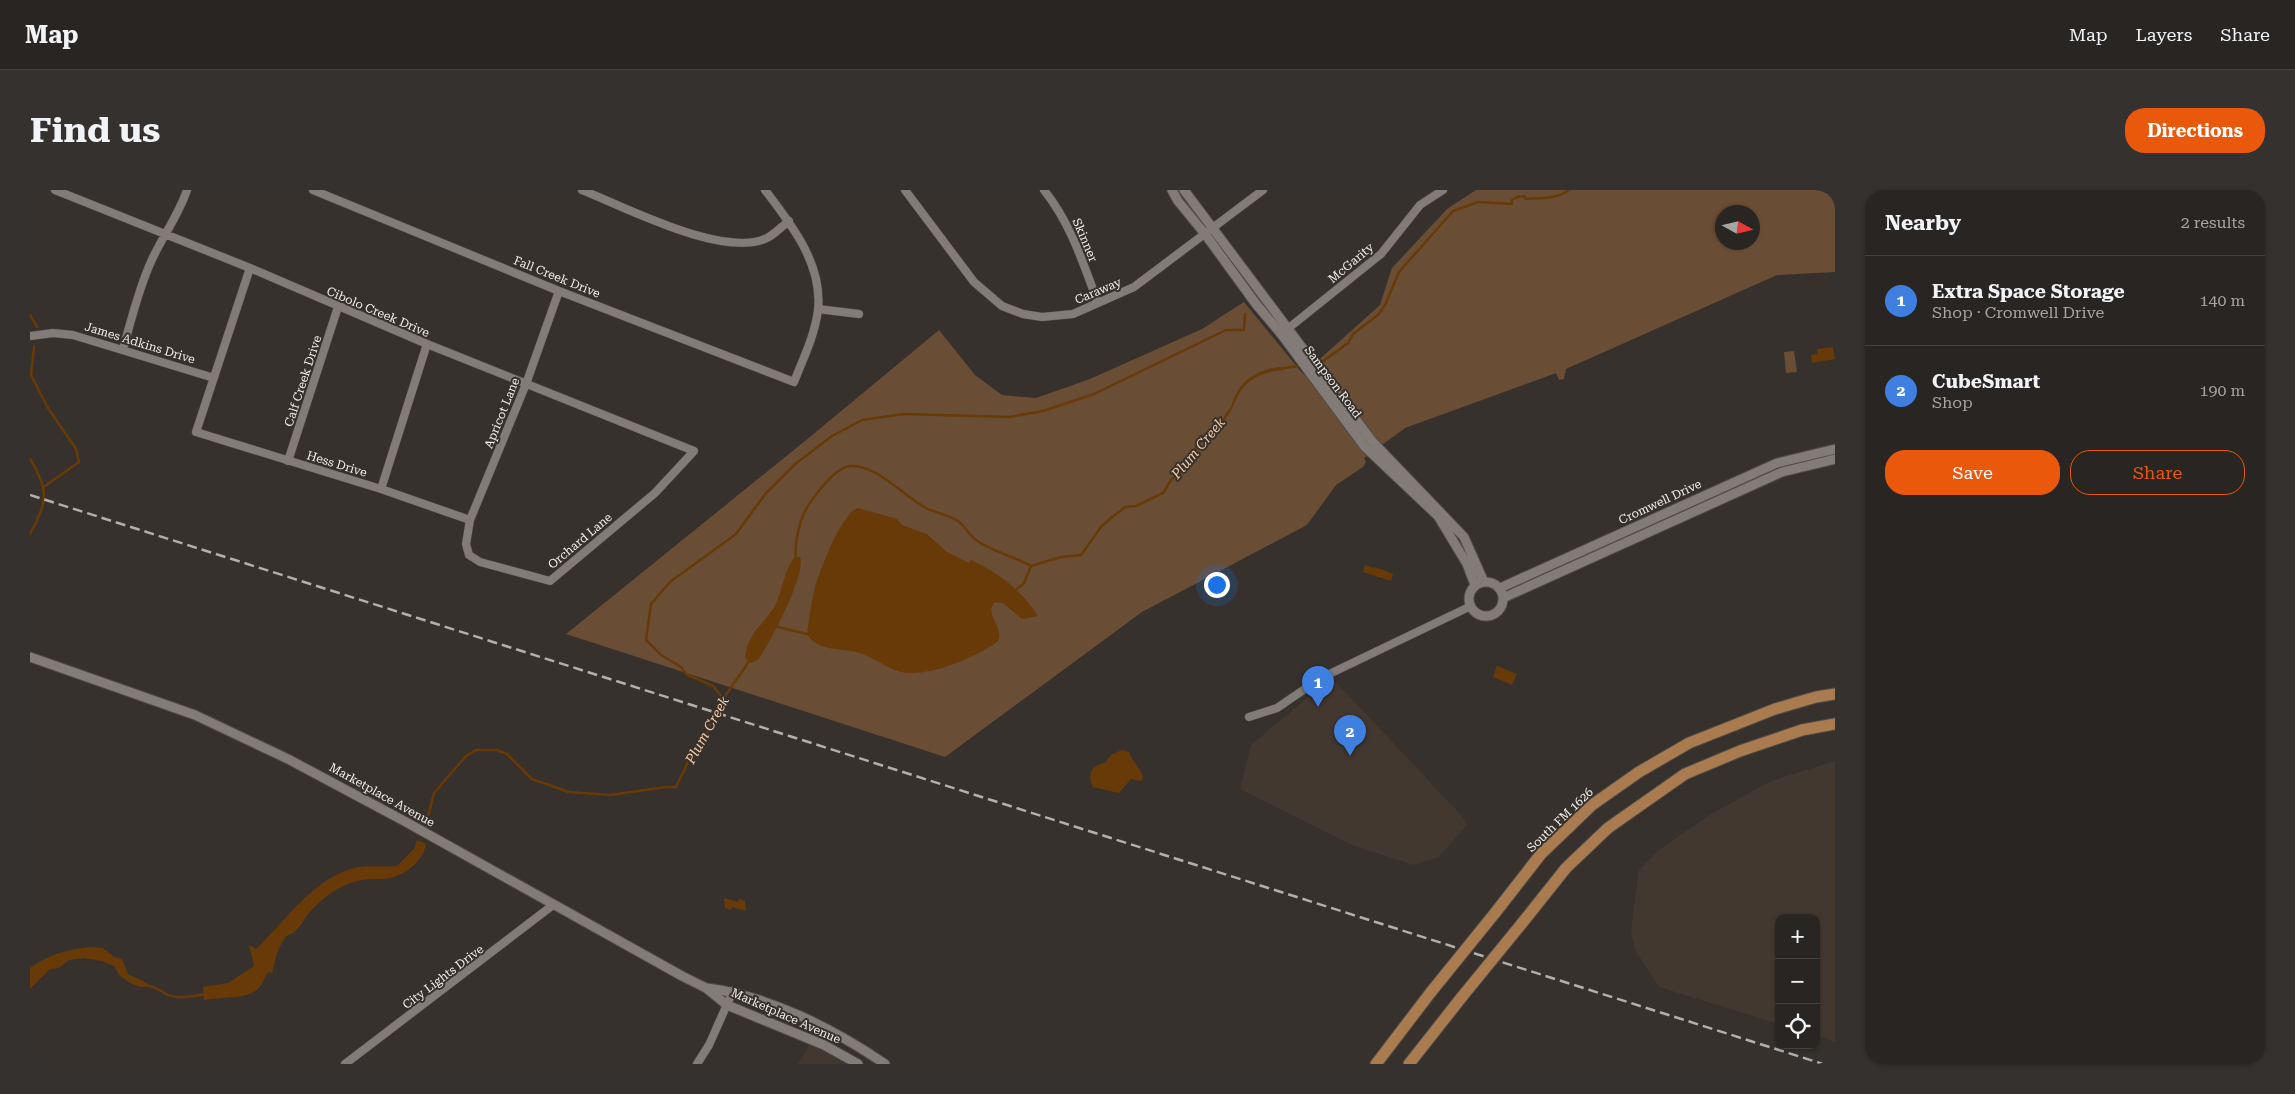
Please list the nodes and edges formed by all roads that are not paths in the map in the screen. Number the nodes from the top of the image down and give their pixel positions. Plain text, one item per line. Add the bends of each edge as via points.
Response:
1 (55, 190) edge
2 (186, 190) edge
3 (313, 190) edge
4 (582, 190) edge
5 (765, 190) edge
6 (905, 190) edge
7 (1044, 190) edge
8 (1172, 190) edge
9 (1184, 190) edge
10 (1263, 190) edge
11 (1443, 190) edge
12 (329, 193) edge
13 (789, 221) junction
14 (1214, 227) junction
15 (166, 234) junction
16 (1206, 234) junction
17 (250, 268) junction
18 (559, 291) junction
19 (1098, 303) junction
20 (338, 308) junction
21 (818, 309) junction
22 (859, 314) dead end
23 (1289, 328) junction
24 (1282, 335) junction
25 (30, 336) edge
26 (427, 344) junction
27 (122, 349) junction
28 (214, 378) junction
29 (526, 384) junction
30 (1835, 449) edge
31 (694, 451) joint
32 (1835, 460) edge
33 (288, 461) junction
34 (381, 489) junction
35 (470, 520) junction
36 (466, 544) joint
37 (1484, 582) junction
38 (1475, 586) junction
39 (1500, 588) junction
40 (1503, 598) junction
41 (1471, 606) junction
42 (30, 657) edge
43 (1835, 694) edge
44 (1249, 717) dead end
45 (1835, 724) edge
46 (553, 905) junction
47 (706, 988) junction
48 (733, 991) junction
49 (727, 1005) junction
50 (345, 1064) edge
51 (696, 1064) edge
52 (858, 1064) edge
53 (885, 1064) edge
54 (1376, 1064) edge
55 (1409, 1064) edge

1 - 15 street, Cibolo Creek Drive
2 - 15 street
3 - 12 street, Fall Creek Drive
4 - 13 street via 701,238 727,243 767,238
5 - 13 street
6 - 19 street, Caraway via 974,282 1002,306 1042,318 1073,314
7 - 19 street, Skinner via 1059,209 1073,237
8 - 16 street, Sampson Road
9 - 14 street, Sampson Road
10 - 14 street, Caraway
11 - 23 street, McGarity via 1420,204 1381,254
12 - 18 street, Fall Creek Drive
13 - 21 street via 808,253
14 - 16 street, Caraway
14 - 23 street, Sampson Road
15 - 17 street, Cibolo Creek Drive
15 - 27 street via 144,279
16 - 19 street, Caraway via 1134,288
16 - 24 street, Sampson Road
17 - 20 street, Cibolo Creek Drive
17 - 28 street
18 - 21 street, Fall Creek Drive via 794,382
18 - 29 street, Apricot Lane
20 - 26 street, Cibolo Creek Drive
20 - 33 street, Calf Creek Drive
21 - 22 street
23 - 24 street, McGarity
23 - 37 street, Sampson Road via 1372,441 1464,537
24 - 38 street, Sampson Road via 1365,447 1438,516 1467,564
25 - 27 street, James Adkins Drive via 73,335
26 - 29 street, Cibolo Creek Drive
26 - 34 street
27 - 28 street, James Adkins Drive
28 - 33 street, Hess Drive via 196,432
29 - 31 street, Cibolo Creek Drive
29 - 35 street, Apricot Lane
30 - 39 street, Cromwell Drive via 1777,463
31 - 36 street, Orchard Lane via 655,493 550,581 480,562 469,555
32 - 40 street, Cromwell Drive via 1782,472
33 - 34 street, Hess Drive
34 - 35 street, Hess Drive
35 - 36 street, Apricot Lane
37 - 38 street
37 - 39 street
38 - 41 street via 1469,595
39 - 40 street
40 - 41 street via 1498,612 1488,616 1478,614
41 - 44 street via 1321,678 1277,708
42 - 46 street, Marketplace Avenue via 195,715 288,759
43 - 54 main road, South FM 1626, bridge via 1774,709 1689,743 1592,805 1541,854
45 - 55 main road, bridge via 1802,730 1685,774 1608,828 1566,868
46 - 47 street, Marketplace Avenue
46 - 50 street, City Lights Drive
47 - 48 street, Marketplace Avenue
47 - 49 street, Marketplace Avenue
48 - 49 street
48 - 53 street, Marketplace Avenue via 832,1031
49 - 51 street via 709,1045
49 - 52 street, Marketplace Avenue via 824,1045

